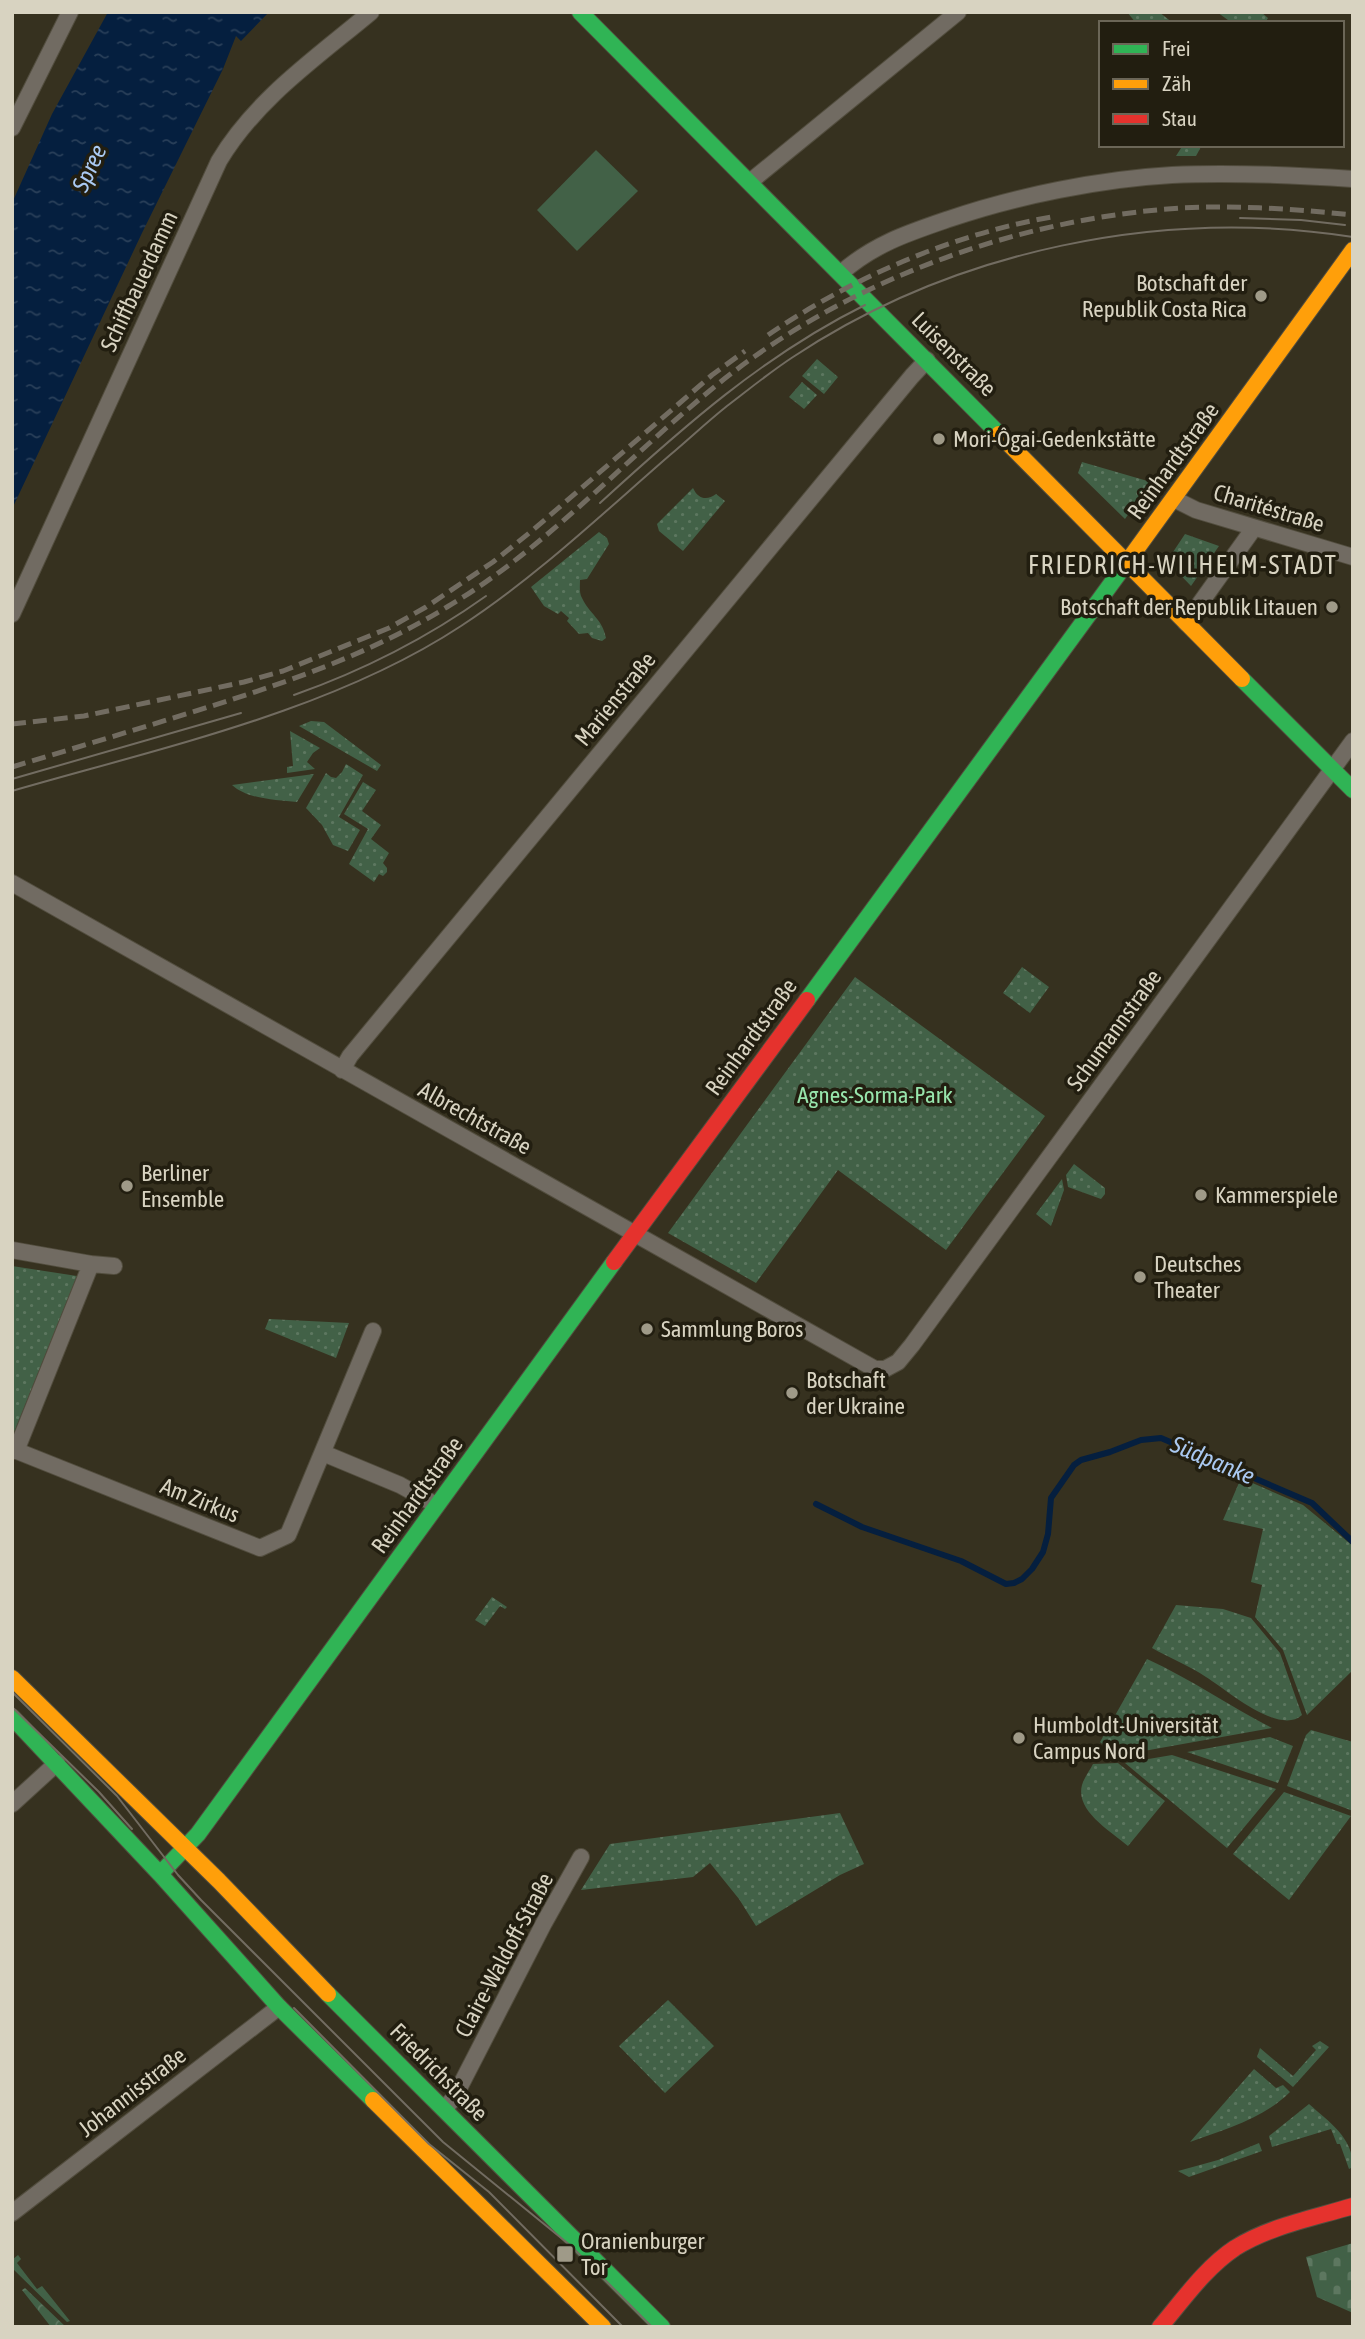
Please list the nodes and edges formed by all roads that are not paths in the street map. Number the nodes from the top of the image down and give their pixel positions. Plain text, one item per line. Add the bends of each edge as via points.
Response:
1 (70, 12) edge
2 (370, 12) edge
3 (580, 12) edge
4 (958, 12) edge
5 (12, 128) edge
6 (1353, 179) edge
7 (751, 181) junction
8 (1353, 250) edge
9 (841, 273) junction
10 (927, 360) junction
11 (1174, 499) junction
12 (1255, 528) junction
13 (1353, 557) edge
14 (1127, 563) junction
15 (12, 614) edge
16 (1186, 623) junction
17 (1353, 741) edge
18 (1332, 769) junction
19 (1353, 790) edge
20 (12, 883) edge
21 (342, 1070) junction
22 (635, 1234) junction
23 (12, 1250) edge
24 (91, 1264) junction
25 (114, 1266) dead end
26 (373, 1331) dead end
27 (912, 1345) joint
28 (14, 1450) edge
29 (323, 1453) junction
30 (436, 1505) junction
31 (12, 1678) edge
32 (12, 1717) edge
33 (57, 1763) junction
34 (12, 1804) edge
35 (184, 1849) junction
36 (581, 1857) dead end
37 (160, 1874) junction
38 (279, 2007) junction
39 (444, 2109) junction
40 (1353, 2206) edge
41 (12, 2213) edge
42 (603, 2327) edge
43 (662, 2327) edge
44 (1160, 2327) edge

1 - 5 street
2 - 15 street, Schiffbauerdamm via 263,103 219,161
3 - 7 street, Luisenstraße
4 - 7 street
6 - 9 street via 1172,175 1034,195 902,237 868,251
7 - 9 street, Luisenstraße
8 - 11 street, Reinhardtstraße
9 - 10 street, Luisenstraße
10 - 14 street, Luisenstraße
10 - 21 street, Marienstraße
11 - 12 street, Charitéstraße
11 - 14 street, Reinhardtstraße
12 - 13 street, Charitéstraße
12 - 16 street
14 - 16 street, Luisenstraße
14 - 22 street, Reinhardtstraße
16 - 18 street, Luisenstraße
17 - 18 street, Schumannstraße
18 - 19 street, Luisenstraße
18 - 27 street, Schumannstraße
20 - 21 street, Albrechtstraße
21 - 22 street, Albrechtstraße
22 - 27 street, Albrechtstraße via 874,1369 898,1363
22 - 30 street, Reinhardtstraße
23 - 24 street
24 - 25 street
24 - 28 street
26 - 29 street, Am Zirkus
28 - 29 street, Am Zirkus via 260,1548 288,1535
29 - 30 street
30 - 35 street, Reinhardtstraße
31 - 35 street, Friedrichstraße
32 - 33 street
33 - 34 street
33 - 37 street
35 - 37 street
35 - 39 street, Friedrichstraße
36 - 39 street, Claire-Waldoff-Straße via 454,2098
37 - 38 street
38 - 41 street, Johannisstraße
38 - 42 street
39 - 43 street, Friedrichstraße
40 - 44 street via 1237,2246

